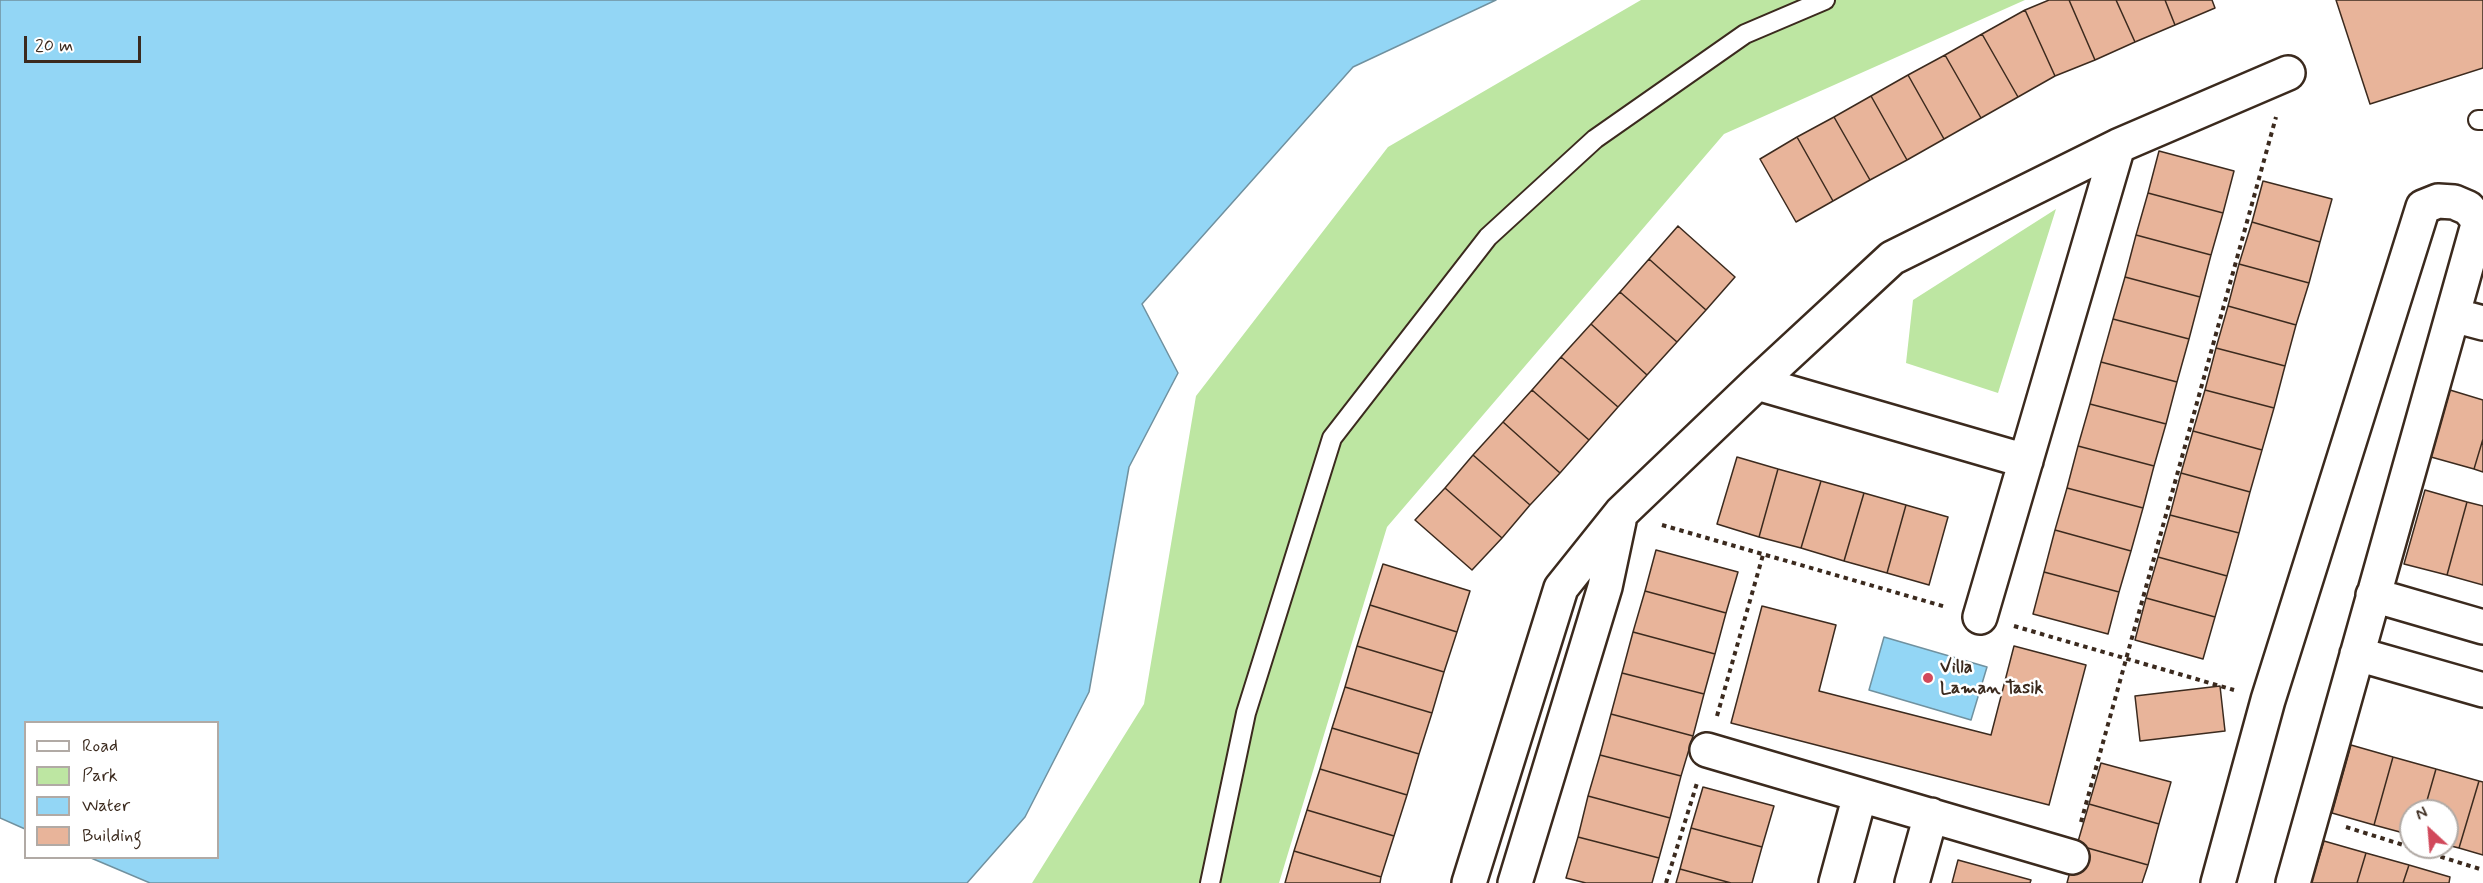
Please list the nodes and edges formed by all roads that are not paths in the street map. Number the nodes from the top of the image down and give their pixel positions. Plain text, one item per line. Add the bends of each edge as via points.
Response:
1 (1825, 0) edge
2 (2288, 73) road end
3 (2118, 146) junction
4 (2468, 319) edge
5 (1757, 383) junction
6 (2025, 460) junction
7 (1621, 513) junction
8 (2373, 595) junction
9 (1980, 616) dead end
10 (2483, 627) edge
11 (2357, 654) junction
12 (2483, 690) edge
13 (1707, 750) dead end
14 (1860, 795) junction
15 (1931, 815) junction
16 (2072, 857) road end
17 (1210, 883) edge
18 (1469, 883) edge
19 (1515, 883) edge
20 (1836, 883) edge
21 (1912, 883) edge
22 (2218, 883) edge
23 (2293, 883) edge

1 - 17 lane via 1745,34 1595,138 1488,237 1332,438 1246,713
2 - 3 street
3 - 5 street via 1892,258
3 - 6 street
4 - 8 street
4 - 22 street via 2479,221 2468,208 2438,201 2423,207 2268,700
5 - 6 street
5 - 7 street
6 - 9 street
7 - 18 street via 1561,588
7 - 19 street via 1605,587
8 - 10 street
8 - 11 street
11 - 12 street
11 - 23 street
13 - 14 street
14 - 15 street
14 - 20 street
15 - 16 street
15 - 21 street

